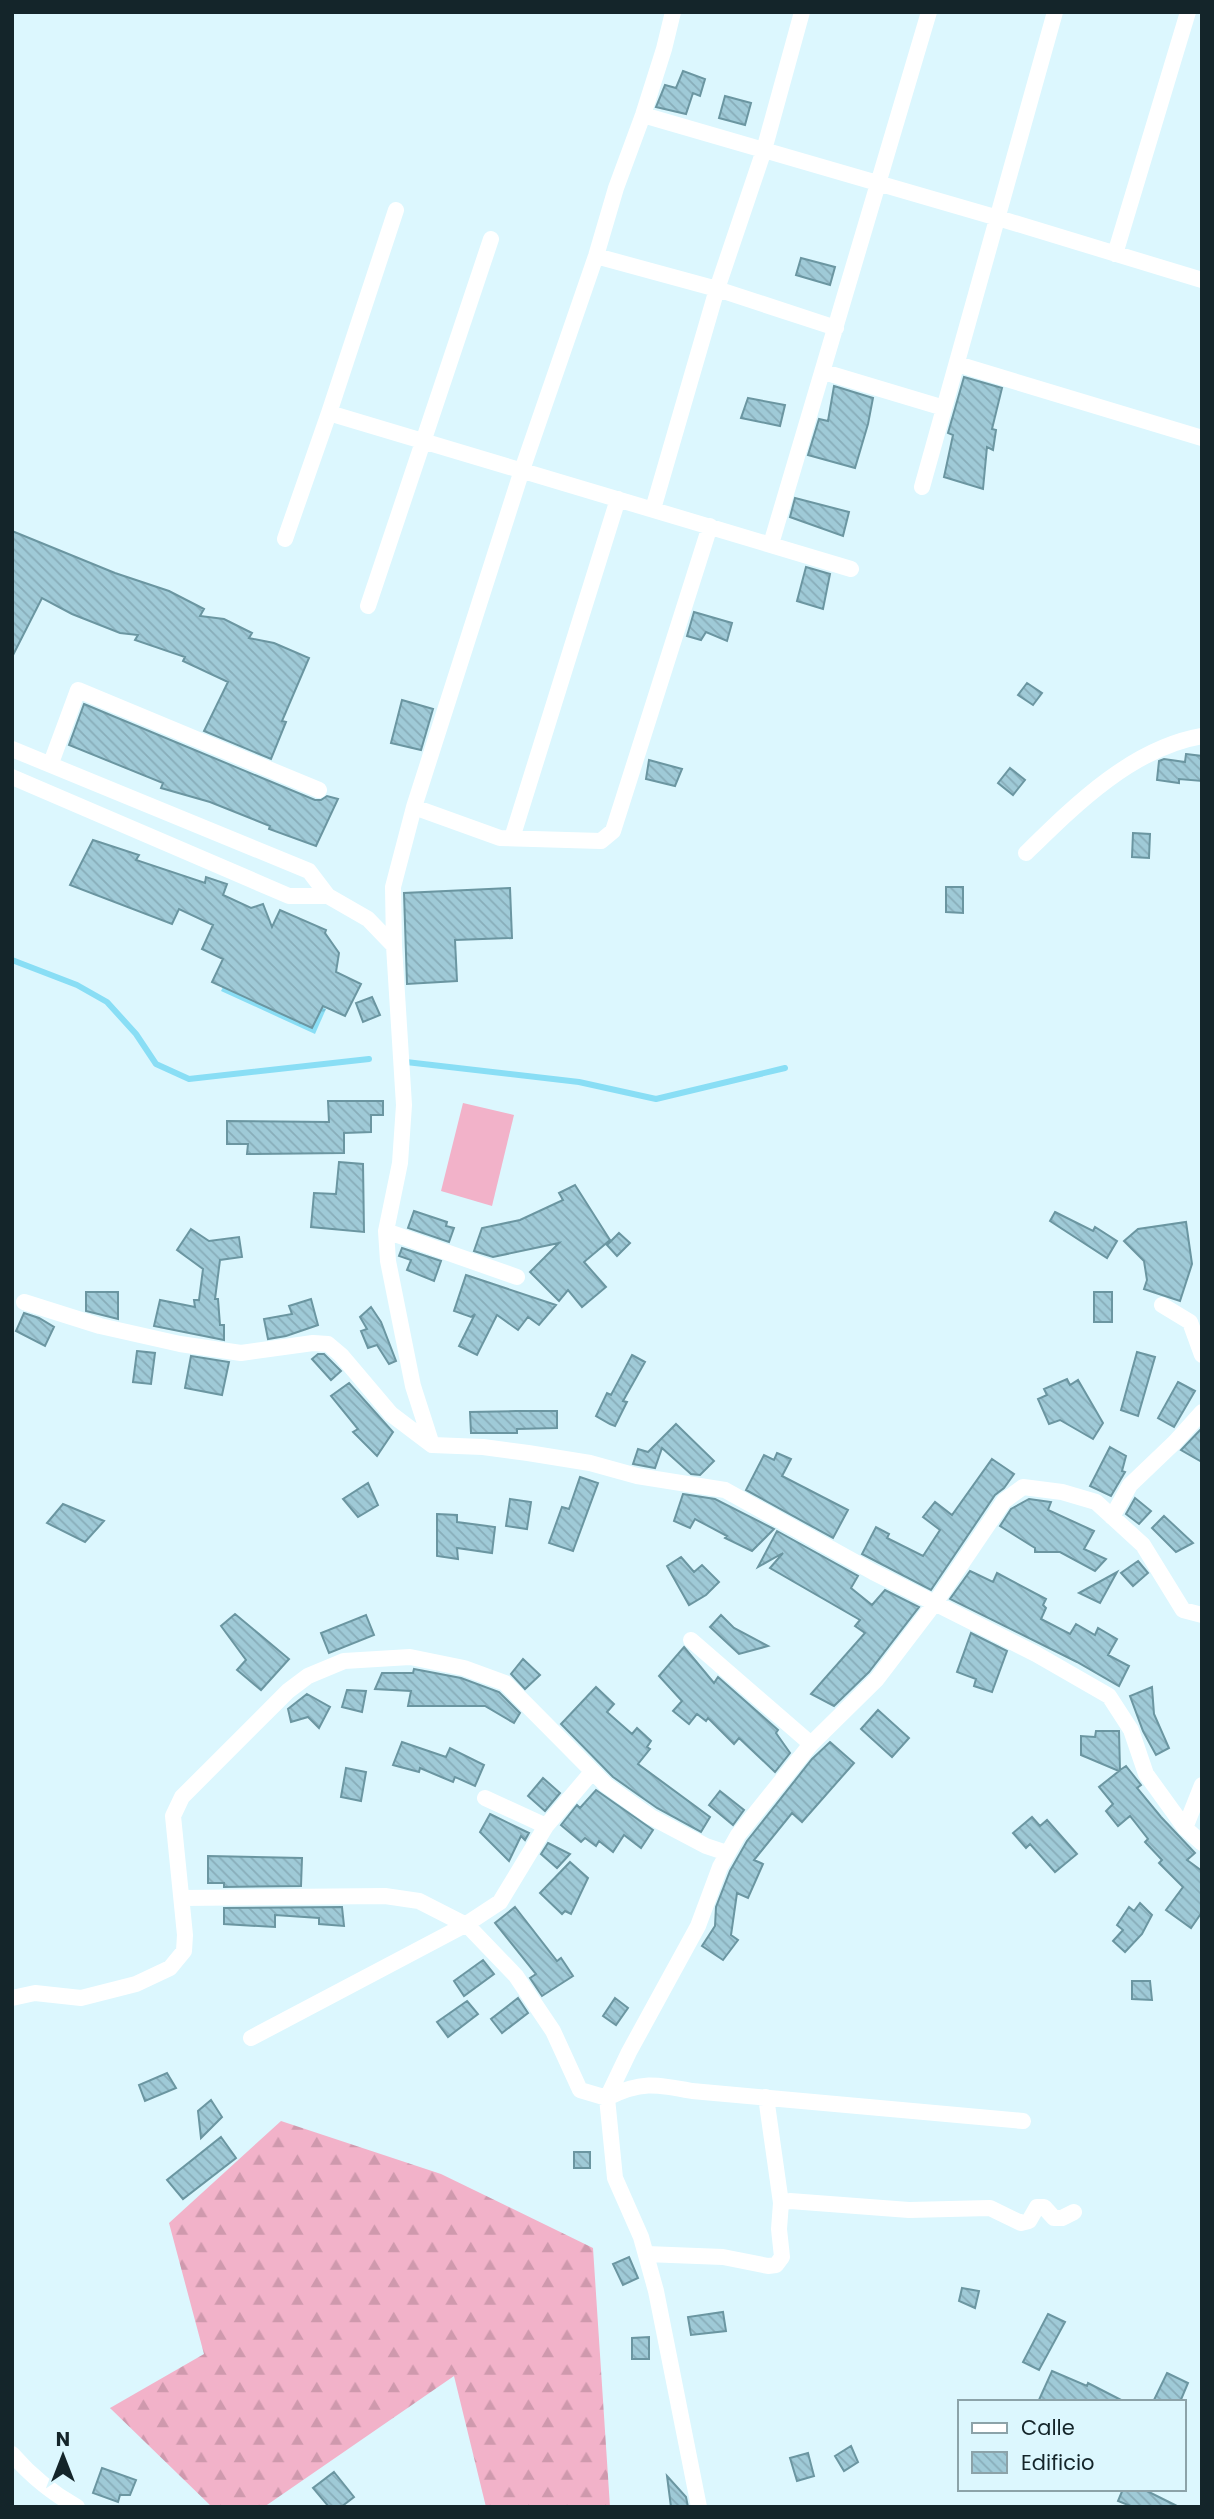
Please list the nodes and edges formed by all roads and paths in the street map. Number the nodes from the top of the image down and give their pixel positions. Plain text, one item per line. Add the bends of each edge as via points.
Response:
1 (673, 12) edge
2 (802, 12) edge
3 (929, 12) edge
4 (1055, 12) edge
5 (1188, 12) edge
6 (643, 115) junction
7 (764, 150) junction
8 (878, 183) junction
9 (396, 209) dead end
10 (998, 218) junction
11 (491, 239) dead end
12 (1115, 254) junction
13 (596, 256) junction
14 (1202, 280) edge
15 (717, 289) junction
16 (836, 328) junction
17 (957, 364) junction
18 (824, 372) junction
19 (944, 408) junction
20 (329, 413) junction
21 (1202, 438) edge
22 (425, 441) junction
23 (522, 470) junction
24 (922, 487) dead end
25 (618, 499) junction
26 (653, 509) junction
27 (710, 526) junction
28 (285, 539) dead end
29 (771, 544) junction
30 (851, 569) dead end
31 (369, 606) dead end
32 (1202, 736) edge
33 (12, 748) edge
34 (51, 763) junction
35 (12, 777) edge
36 (319, 790) dead end
37 (414, 807) junction
38 (512, 838) junction
39 (1026, 853) dead end
40 (328, 896) junction
41 (394, 946) junction
42 (386, 1231) junction
43 (517, 1277) dead end
44 (24, 1302) dead end
45 (1162, 1305) dead end
46 (1202, 1355) edge
47 (1202, 1412) edge
48 (432, 1446) junction
49 (1112, 1517) junction
50 (934, 1602) junction
51 (1202, 1615) edge
52 (691, 1640) dead end
53 (811, 1744) junction
54 (592, 1772) junction
55 (1202, 1785) edge
56 (485, 1798) dead end
57 (546, 1826) junction
58 (1185, 1828) junction
59 (1202, 1843) edge
60 (727, 1853) junction
61 (182, 1898) junction
62 (466, 1925) junction
63 (12, 1998) edge
64 (251, 2038) dead end
65 (766, 2097) junction
66 (607, 2098) junction
67 (1023, 2121) dead end
68 (781, 2203) junction
69 (1074, 2212) dead end
70 (646, 2254) junction
71 (12, 2454) edge
72 (78, 2507) edge
73 (699, 2507) edge

1 - 6 street
2 - 7 street
3 - 8 street
4 - 10 street
5 - 12 street
6 - 7 street
6 - 13 street
7 - 8 street
7 - 15 street
8 - 10 street
8 - 16 street
9 - 20 street
10 - 12 street
10 - 17 street
11 - 22 street
12 - 14 street
13 - 15 street
13 - 23 street
15 - 16 street
15 - 26 street
16 - 18 street
17 - 19 street
17 - 21 street
18 - 19 street
18 - 29 street
19 - 24 street
20 - 22 street
20 - 28 street
22 - 23 street
22 - 31 street
23 - 25 street
23 - 37 street
25 - 26 street
25 - 38 street
26 - 27 street
27 - 29 street
27 - 38 street via 613,831 601,841
29 - 30 street
32 - 39 street via 1178,740 1125,769 1079,802
33 - 34 street
34 - 36 street via 78,690
34 - 40 street via 309,872
35 - 40 street via 289,896
37 - 38 street via 500,838
37 - 41 street via 393,887
40 - 41 street via 369,919
41 - 42 street via 404,1105 400,1163
42 - 43 street
42 - 48 street via 413,1386
44 - 48 street via 100,1326 241,1353 328,1344 391,1414
45 - 46 street via 1190,1322
47 - 49 street via 1130,1485
48 - 50 street via 528,1453 725,1490
49 - 50 street via 1096,1502 1023,1487 1004,1501
49 - 51 street via 1143,1545 1183,1610
50 - 53 street via 877,1679
50 - 58 street via 1109,1696 1131,1730 1146,1774
52 - 53 street
53 - 60 street
54 - 57 street
54 - 60 street via 651,1817
54 - 61 street via 505,1683 464,1668 410,1657 344,1661 308,1675 288,1691 182,1797 173,1816
55 - 58 street
56 - 57 street
57 - 62 street via 500,1902
58 - 59 street
60 - 66 street via 698,1926
61 - 62 street via 385,1896 419,1901
61 - 63 street via 184,1951 170,1968 136,1984 81,1998 35,1993
62 - 64 street
62 - 66 street via 516,1976 553,2031 580,2090
65 - 66 street via 654,2083 626,2088
65 - 67 street
65 - 68 street
66 - 70 street via 615,2178
68 - 69 street via 909,2210 990,2208 1021,2223 1029,2221 1037,2207 1044,2207 1054,2218
68 - 70 street via 782,2257 776,2265
70 - 73 street
71 - 72 street via 29,2473

